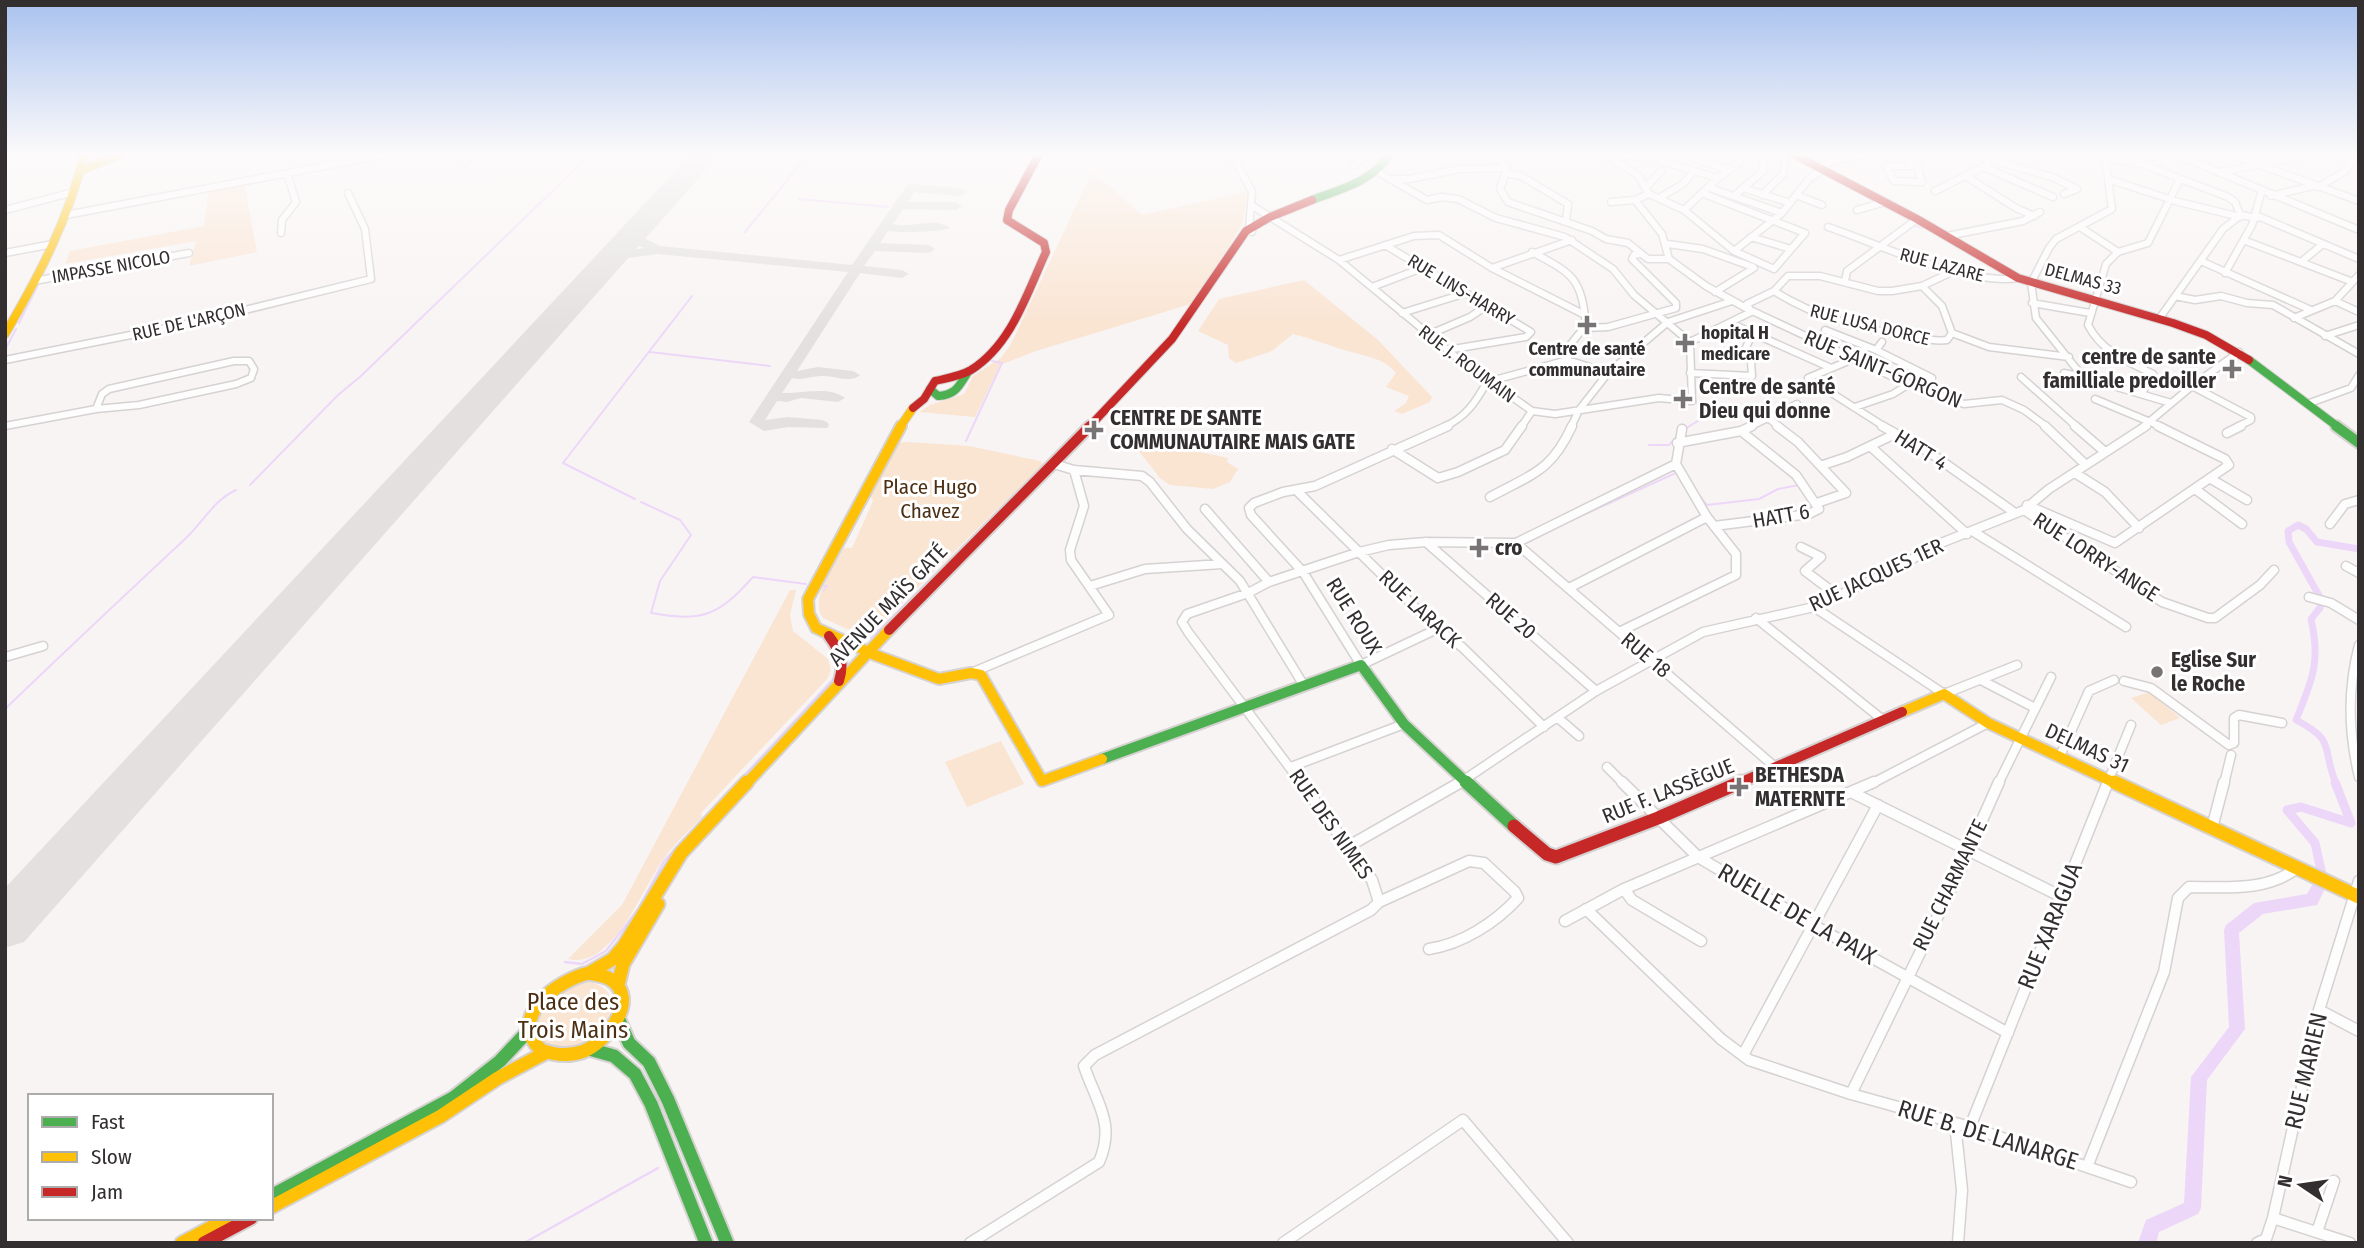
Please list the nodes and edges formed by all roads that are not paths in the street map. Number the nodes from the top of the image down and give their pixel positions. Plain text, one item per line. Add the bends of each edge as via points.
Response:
1 (80, 212) edge
2 (288, 212) edge
3 (357, 212) edge
4 (1009, 212) edge
5 (1251, 212) edge
6 (1262, 212) edge
7 (1285, 212) edge
8 (1287, 212) edge
9 (1484, 212) edge
10 (1540, 212) edge
11 (1568, 212) edge
12 (1646, 212) edge
13 (1687, 212) edge
14 (1751, 212) edge
15 (1904, 212) edge
16 (2031, 212) edge
17 (2106, 212) edge
18 (2163, 212) edge
19 (2231, 212) edge
20 (2259, 212) edge
21 (2313, 212) edge
22 (1782, 213) edge
23 (2239, 214) junction
24 (66, 215) joint
25 (2258, 217) junction
26 (1271, 218) junction
27 (1917, 219) junction
28 (1771, 220) junction
29 (1566, 221) junction
30 (1828, 227) dead end
31 (2080, 227) junction
32 (1251, 230) junction
33 (2359, 230) edge
34 (281, 233) dead end
35 (1947, 236) junction
36 (1751, 237) junction
37 (1572, 240) junction
38 (2246, 241) junction
39 (53, 244) junction
40 (1668, 244) junction
41 (2323, 244) junction
42 (1385, 245) junction
43 (1880, 246) junction
44 (1791, 249) junction
45 (1734, 251) junction
46 (1532, 252) junction
47 (2118, 252) junction
48 (5, 253) edge
49 (189, 253) dead end
50 (1640, 254) junction
51 (2359, 259) edge
52 (1339, 260) junction
53 (1669, 260) junction
54 (2201, 261) junction
55 (2301, 262) junction
56 (1753, 267) junction
57 (1422, 268) junction
58 (1492, 268) junction
59 (1772, 270) junction
60 (1954, 271) junction
61 (2225, 272) junction
62 (2359, 275) edge
63 (1787, 276) junction
64 (2018, 278) junction
65 (34, 281) junction
66 (1845, 281) junction
67 (2350, 281) junction
68 (2031, 283) junction
69 (1922, 286) junction
70 (1372, 287) junction
71 (1774, 291) junction
72 (1715, 292) junction
73 (1463, 293) junction
74 (2175, 296) junction
75 (1732, 301) junction
76 (2097, 301) junction
77 (2335, 301) junction
78 (2032, 303) junction
79 (1485, 307) junction
80 (1748, 309) junction
81 (2311, 310) junction
82 (1655, 311) junction
83 (2359, 312) edge
84 (1402, 313) junction
85 (2090, 313) junction
86 (1585, 315) junction
87 (2294, 318) junction
88 (2160, 319) junction
89 (1668, 322) junction
90 (1730, 323) junction
91 (2359, 325) edge
92 (1585, 328) junction
93 (1825, 330) dead end
94 (1753, 332) junction
95 (1952, 333) junction
96 (5, 334) edge
97 (1428, 335) junction
98 (2325, 336) junction
99 (1690, 342) junction
100 (1882, 342) dead end
101 (1867, 347) junction
102 (1447, 350) junction
103 (1876, 350) junction
104 (2239, 352) junction
105 (2359, 354) edge
106 (2068, 357) junction
107 (1853, 359) junction
108 (5, 360) edge
109 (1568, 360) junction
110 (1831, 368) junction
111 (968, 372) junction
112 (1608, 373) junction
113 (1690, 373) junction
114 (2064, 373) dead end
115 (2359, 375) edge
116 (2021, 377) dead end
117 (2083, 377) junction
118 (950, 378) junction
119 (1932, 378) dead end
120 (1487, 382) junction
121 (1909, 384) junction
122 (961, 385) junction
123 (2192, 386) junction
124 (2351, 388) junction
125 (934, 392) junction
126 (2142, 393) junction
127 (2359, 393) edge
128 (2095, 399) dead end
129 (2171, 403) junction
130 (1797, 404) dead end
131 (2307, 404) junction
132 (1855, 407) junction
133 (96, 409) junction
134 (1579, 410) junction
135 (1532, 411) junction
136 (1768, 418) junction
137 (2151, 422) junction
138 (5, 426) edge
139 (1682, 429) dead end
140 (1741, 431) junction
141 (2227, 433) dead end
142 (1895, 434) junction
143 (1678, 443) junction
144 (2359, 443) edge
145 (1870, 446) junction
146 (1392, 449) junction
147 (2105, 452) junction
148 (1676, 464) junction
149 (2086, 464) junction
150 (1057, 465) junction
151 (1823, 465) junction
152 (1074, 470) junction
153 (2074, 473) junction
154 (2211, 479) junction
155 (2195, 489) junction
156 (1296, 490) junction
157 (1490, 497) dead end
158 (2247, 500) dead end
159 (2359, 500) edge
160 (1817, 503) junction
161 (1205, 509) dead end
162 (2022, 509) junction
163 (1707, 517) junction
164 (2242, 524) dead end
165 (2330, 524) dead end
166 (1714, 526) junction
167 (2139, 528) junction
168 (1970, 533) junction
169 (1426, 542) junction
170 (1516, 542) junction
171 (1801, 547) dead end
172 (1359, 552) junction
173 (1222, 564) junction
174 (2346, 566) dead end
175 (2274, 570) dead end
176 (1303, 572) junction
177 (2359, 573) edge
178 (1269, 582) junction
179 (1090, 586) junction
180 (1569, 588) junction
181 (1248, 593) junction
182 (1837, 595) junction
183 (2309, 597) dead end
184 (1814, 607) junction
185 (1756, 618) junction
186 (2359, 620) edge
187 (2126, 627) dead end
188 (1437, 629) junction
189 (1619, 632) junction
190 (828, 634) junction
191 (2359, 645) edge
192 (43, 646) dead end
193 (871, 653) junction
194 (5, 657) edge
195 (1653, 659) junction
196 (1360, 664) junction
197 (2017, 665) dead end
198 (971, 673) junction
199 (2355, 673) edge
200 (2051, 677) dead end
201 (1980, 680) junction
202 (2114, 680) dead end
203 (2124, 681) dead end
204 (1303, 684) junction
205 (836, 687) junction
206 (1596, 691) junction
207 (1944, 694) junction
208 (1244, 707) junction
209 (2033, 707) junction
210 (1557, 717) junction
211 (1883, 720) junction
212 (1988, 723) junction
213 (2282, 723) dead end
214 (1404, 724) junction
215 (2354, 724) edge
216 (2131, 726) dead end
217 (1545, 727) junction
218 (1579, 736) dead end
219 (2018, 737) junction
220 (2231, 755) dead end
221 (2060, 756) junction
222 (1291, 767) junction
223 (1607, 767) dead end
224 (1775, 767) junction
225 (2359, 777) edge
226 (2109, 779) junction
227 (1463, 780) junction
228 (1853, 793) junction
229 (1878, 804) junction
230 (1658, 818) junction
231 (2212, 828) junction
232 (1349, 846) junction
233 (1969, 850) junction
234 (1698, 857) junction
235 (2297, 868) junction
236 (2359, 881) edge
237 (1623, 889) junction
238 (2357, 896) edge
239 (2062, 897) junction
240 (1379, 902) junction
241 (1586, 909) junction
242 (1565, 921) dead end
243 (1813, 925) junction
244 (1701, 941) dead end
245 (1429, 949) dead end
246 (589, 973) junction
247 (1905, 976) junction
248 (618, 985) junction
249 (2319, 1010) junction
250 (619, 1020) junction
251 (529, 1030) junction
252 (2359, 1031) edge
253 (2008, 1032) junction
254 (589, 1049) junction
255 (545, 1053) junction
256 (1743, 1055) junction
257 (1850, 1094) junction
258 (1955, 1123) junction
259 (1970, 1127) junction
260 (2087, 1167) junction
261 (2334, 1181) dead end
262 (2131, 1182) dead end
263 (273, 1195) edge
264 (273, 1206) edge
265 (2273, 1218) junction
266 (225, 1220) edge
267 (247, 1220) edge
268 (2317, 1232) junction
269 (182, 1243) edge
270 (204, 1243) edge
271 (706, 1243) edge
272 (727, 1243) edge
273 (970, 1243) edge
274 (1283, 1243) edge
275 (1568, 1243) edge
276 (1958, 1243) edge
277 (2257, 1243) edge
278 (2350, 1243) edge

1 - 24 street
2 - 34 street
3 - 108 street, RUE DE L'ARÇON via 365,229 371,279 196,322
4 - 111 main road via 1007,220 1044,243 1046,252 1005,338
5 - 32 street
6 - 26 street, RUE J. ROUMAIN
7 - 26 main road, AVENUE MAÏS GATÉ
8 - 26 main road, AVENUE MAÏS GATÉ
9 - 37 street
10 - 29 street
11 - 29 street
12 - 40 street
13 - 45 street
14 - 28 street
15 - 27 main road, DELMAS 33
16 - 35 street via 2037,214 2008,225
17 - 31 street
18 - 47 street via 2148,243
19 - 23 street
20 - 25 street
21 - 33 street
22 - 28 street
23 - 25 street
23 - 54 street via 2216,236
24 - 39 main road
25 - 38 street
25 - 41 street
26 - 32 main road, AVENUE MAÏS GATÉ
26 - 52 street, RUE J. ROUMAIN
27 - 35 main road, DELMAS 33
27 - 43 street
28 - 36 street
28 - 44 street via 1805,233
29 - 50 street via 1606,239 1628,243
30 - 43 street, RUE LAZARE
31 - 47 street
31 - 68 street via 2056,239
32 - 150 main road, AVENUE MAÏS GATÉ via 1172,339
35 - 64 main road, DELMAS 33
36 - 44 street
36 - 45 street
37 - 46 street
37 - 82 street via 1613,269 1634,295
38 - 55 street
38 - 61 street
39 - 48 street
39 - 65 main road
40 - 53 street
40 - 56 street via 1703,249
41 - 51 street
41 - 55 street
42 - 52 street
42 - 57 street, RUE LINS-HARRY
42 - 58 street via 1439,234
43 - 60 street, RUE LAZARE
43 - 66 street via 1847,271
44 - 59 street
45 - 59 street
46 - 58 street
46 - 86 street via 1575,278 1583,293
47 - 76 street via 2106,264
49 - 65 street, IMPASSE NICOLO
50 - 53 street
50 - 82 street via 1632,259 1676,303 1676,308
52 - 70 street, RUE J. ROUMAIN
53 - 72 street, RUE SAINT-GORGON
54 - 61 street
54 - 74 street
55 - 67 street
56 - 59 street
56 - 72 street
57 - 70 street
57 - 73 street, RUE LINS-HARRY
58 - 86 street
59 - 63 street
60 - 64 street, RUE LAZARE
60 - 69 street
61 - 81 street
62 - 67 street
63 - 66 street
63 - 71 street
64 - 68 main road, DELMAS 33
65 - 96 main road
66 - 69 street via 1878,291
67 - 77 street
68 - 76 main road, DELMAS 33
68 - 78 street
69 - 95 street, RUE LUSA DORCE via 1945,307
70 - 84 street, RUE J. ROUMAIN
71 - 80 street via 1748,304
71 - 95 street, RUE LUSA DORCE via 1796,306 1883,331 1940,341
72 - 75 street, RUE SAINT-GORGON
73 - 79 street, RUE LINS-HARRY
73 - 84 street
74 - 87 street via 2195,300 2221,296 2273,305
74 - 88 street
75 - 80 street, RUE SAINT-GORGON
75 - 89 street
76 - 85 street
76 - 88 main road, DELMAS 33
77 - 81 street
77 - 83 street
78 - 85 street
78 - 106 street via 2042,327
79 - 97 street
79 - 102 street, RUE LINS-HARRY via 1531,332 1526,337
80 - 90 street via 1751,312
80 - 107 street, RUE SAINT-GORGON
81 - 87 street
82 - 89 street
82 - 92 street via 1596,329
84 - 97 street, RUE J. ROUMAIN
85 - 126 street via 2088,326 2101,345 2152,374
86 - 92 street
87 - 98 street
88 - 104 main road, DELMAS 33
89 - 99 street
89 - 112 street
90 - 94 street
90 - 99 street
91 - 98 street
92 - 109 street via 1570,345
93 - 101 street
94 - 110 street
94 - 113 street via 1744,352 1751,361 1752,376
95 - 106 street via 1989,347
97 - 102 street, RUE J. ROUMAIN
98 - 105 street
99 - 113 street
100 - 103 street
101 - 103 street
101 - 107 street
102 - 120 street, RUE J. ROUMAIN
103 - 119 street
104 - 123 street, RUE JACQUES 1ER
104 - 131 main road, DELMAS 33
106 - 117 street
107 - 110 street
107 - 121 street, RUE SAINT-GORGON
109 - 112 street
109 - 120 street
110 - 132 street, HATT 4 via 1808,378
111 - 118 main road
111 - 122 main road
112 - 134 street
113 - 134 street, RUE J. ROUMAIN via 1692,401 1659,398
114 - 117 street
115 - 124 street
116 - 147 street
117 - 126 street
118 - 122 main road
118 - 125 main road via 935,381
120 - 135 street, RUE J. ROUMAIN
120 - 146 street via 1462,419
121 - 132 street
121 - 149 street, RUE SAINT-GORGON via 1970,405 1995,399 2017,407 2049,428
122 - 125 main road via 954,394
123 - 129 street, RUE JACQUES 1ER
123 - 141 street via 2251,417
124 - 127 street
124 - 131 street
125 - 190 main road via 907,414 893,435 808,598 810,621
126 - 129 street
128 - 137 street
129 - 137 street, RUE JACQUES 1ER
130 - 136 street
131 - 144 main road, DELMAS 33
132 - 142 street, HATT 4
133 - 133 street via 139,405 236,384 251,378 254,369 249,360 242,359 109,389
133 - 138 street
134 - 135 street, RUE J. ROUMAIN via 1555,415
134 - 157 street via 1562,447 1546,467
135 - 146 street via 1505,450 1438,478
136 - 140 street
136 - 151 street
137 - 147 street, RUE JACQUES 1ER
137 - 154 street via 2228,462
139 - 143 street
140 - 143 street
140 - 160 street, HATT 6 via 1799,477
142 - 145 street
142 - 162 street, HATT 4
143 - 148 street
145 - 151 street
145 - 168 street
146 - 156 street via 1315,486
147 - 149 street, RUE JACQUES 1ER
148 - 163 street
148 - 170 street
149 - 153 street, RUE JACQUES 1ER
150 - 152 street
150 - 193 main road, AVENUE MAÏS GATÉ
151 - 160 street via 1846,493
152 - 173 street via 1142,476
152 - 179 street via 1084,506 1071,560
153 - 162 street, RUE JACQUES 1ER
153 - 167 street via 2105,492
154 - 155 street
154 - 158 street
155 - 164 street
155 - 167 street
156 - 172 street, RUE LARACK
156 - 176 street, RUE ROUX via 1250,508 1251,515
159 - 165 street via 2345,504
160 - 166 street, HATT 6 via 1819,509 1809,514
161 - 178 street
162 - 167 street via 2115,543
162 - 168 street, RUE JACQUES 1ER
162 - 175 street, RUE LORRY-ANGE via 2162,602 2208,618 2260,585
163 - 166 street
163 - 180 street
166 - 189 street via 1735,554 1736,575
168 - 182 street, RUE JACQUES 1ER via 1941,542
168 - 187 street
169 - 170 street, RUE DES NIMES
169 - 172 street, RUE DES NIMES
169 - 206 street, RUE 20
170 - 180 street, RUE 18
171 - 182 street via 1821,557 1805,571
172 - 176 street, RUE DES NIMES
172 - 188 street, RUE LARACK
173 - 179 street via 1145,569
173 - 181 street
174 - 177 street
176 - 178 street, RUE DES NIMES
176 - 196 street, RUE ROUX
178 - 181 street, RUE DES NIMES
179 - 198 street via 1109,615
180 - 189 street, RUE 18
181 - 204 street
181 - 208 street, RUE DES NIMES via 1186,614 1182,622
182 - 184 street, RUE JACQUES 1ER
183 - 186 street via 2331,603
184 - 185 street, RUE JACQUES 1ER
184 - 207 street, DELMAS 31
185 - 195 street, RUE JACQUES 1ER via 1703,632
185 - 211 street
188 - 196 street
188 - 217 street, RUE LARACK
189 - 195 street, RUE 18
190 - 193 main road
190 - 205 main road via 844,662
191 - 199 street
192 - 194 street
193 - 198 main road via 939,679
193 - 205 main road, AVENUE MAÏS GATÉ
193 - 248 main road, AVENUE MAÏS GATÉ via 686,858 623,964
195 - 206 street, RUE JACQUES 1ER
195 - 224 street, RUE 18
196 - 204 main road
196 - 214 main road, RUE ROUX
197 - 201 street
198 - 208 main road via 981,676 1042,781
199 - 215 street
200 - 209 street, RUE CHARMANTE
201 - 207 street
201 - 209 street
202 - 221 street via 2089,691
203 - 213 street via 2151,688 2228,746 2234,743 2234,718 2239,715
204 - 208 main road
205 - 246 main road, AVENUE MAÏS GATÉ via 681,853 613,959
206 - 210 street, RUE JACQUES 1ER
207 - 211 main road, RUE F. LASSÈGUE
207 - 212 main road, DELMAS 31
208 - 222 street, RUE DES NIMES
209 - 219 street, RUE CHARMANTE
210 - 217 street, RUE JACQUES 1ER
210 - 218 street
211 - 224 main road, RUE F. LASSÈGUE
212 - 219 main road, DELMAS 31
212 - 228 street
214 - 222 street
214 - 227 main road, RUE ROUX
215 - 225 street
216 - 226 street, RUE XARAGUA
217 - 227 street, RUE JACQUES 1ER
219 - 221 main road, DELMAS 31
219 - 233 street, RUE CHARMANTE
220 - 231 street
221 - 226 main road, DELMAS 31
222 - 232 street, RUE DES NIMES
223 - 230 street, RUELLE DE LA PAIX
224 - 230 main road, RUE F. LASSÈGUE
226 - 231 main road, DELMAS 31
226 - 239 street, RUE XARAGUA
227 - 230 main road, RUE F. LASSÈGUE via 1551,857
227 - 232 street, RUE JACQUES 1ER
228 - 229 street
228 - 234 street
229 - 233 street
229 - 243 street
230 - 234 street, RUELLE DE LA PAIX
231 - 235 main road, DELMAS 31
232 - 240 street, RUE DES NIMES via 1372,880
233 - 239 street
233 - 247 street, RUE CHARMANTE
234 - 237 street
234 - 243 street, RUELLE DE LA PAIX
235 - 238 main road, DELMAS 31
235 - 260 street, RUE B. DE LANARGE via 2287,879 2189,887 2178,898 2164,972
236 - 238 street, RUE MARIEN
237 - 241 street
237 - 244 street via 1632,900
238 - 249 street, RUE MARIEN
239 - 253 street, RUE XARAGUA
240 - 245 street via 1469,861 1484,863 1515,892 1518,898 1507,910 1454,945
240 - 273 street, RUE DES NIMES via 1255,973 1095,1055 1084,1066 1107,1117 1107,1147 1099,1162
241 - 242 street
241 - 256 street, RUE B. DE LANARGE
243 - 247 street, RUELLE DE LA PAIX
243 - 256 street
246 - 248 main road via 601,974
246 - 251 main road via 547,992 534,1010
247 - 253 street, RUELLE DE LA PAIX
247 - 257 street, RUE CHARMANTE
248 - 250 main road via 622,995
249 - 252 street
249 - 265 street, RUE MARIEN
250 - 254 main road
250 - 272 main road via 629,1043 649,1062 668,1100
251 - 255 main road
251 - 263 main road via 500,1061 453,1098
253 - 259 street, RUE XARAGUA
254 - 255 main road via 574,1055
254 - 271 main road via 614,1056 635,1074
255 - 264 main road via 441,1116
256 - 257 street, RUE B. DE LANARGE
257 - 258 street, RUE B. DE LANARGE
258 - 259 street, RUE B. DE LANARGE
258 - 276 street via 1962,1190
259 - 260 street, RUE B. DE LANARGE
260 - 262 street
261 - 268 street
265 - 268 street
265 - 277 street, RUE MARIEN via 2266,1239
266 - 269 main road
267 - 270 main road
268 - 278 street
274 - 275 street via 1464,1120

